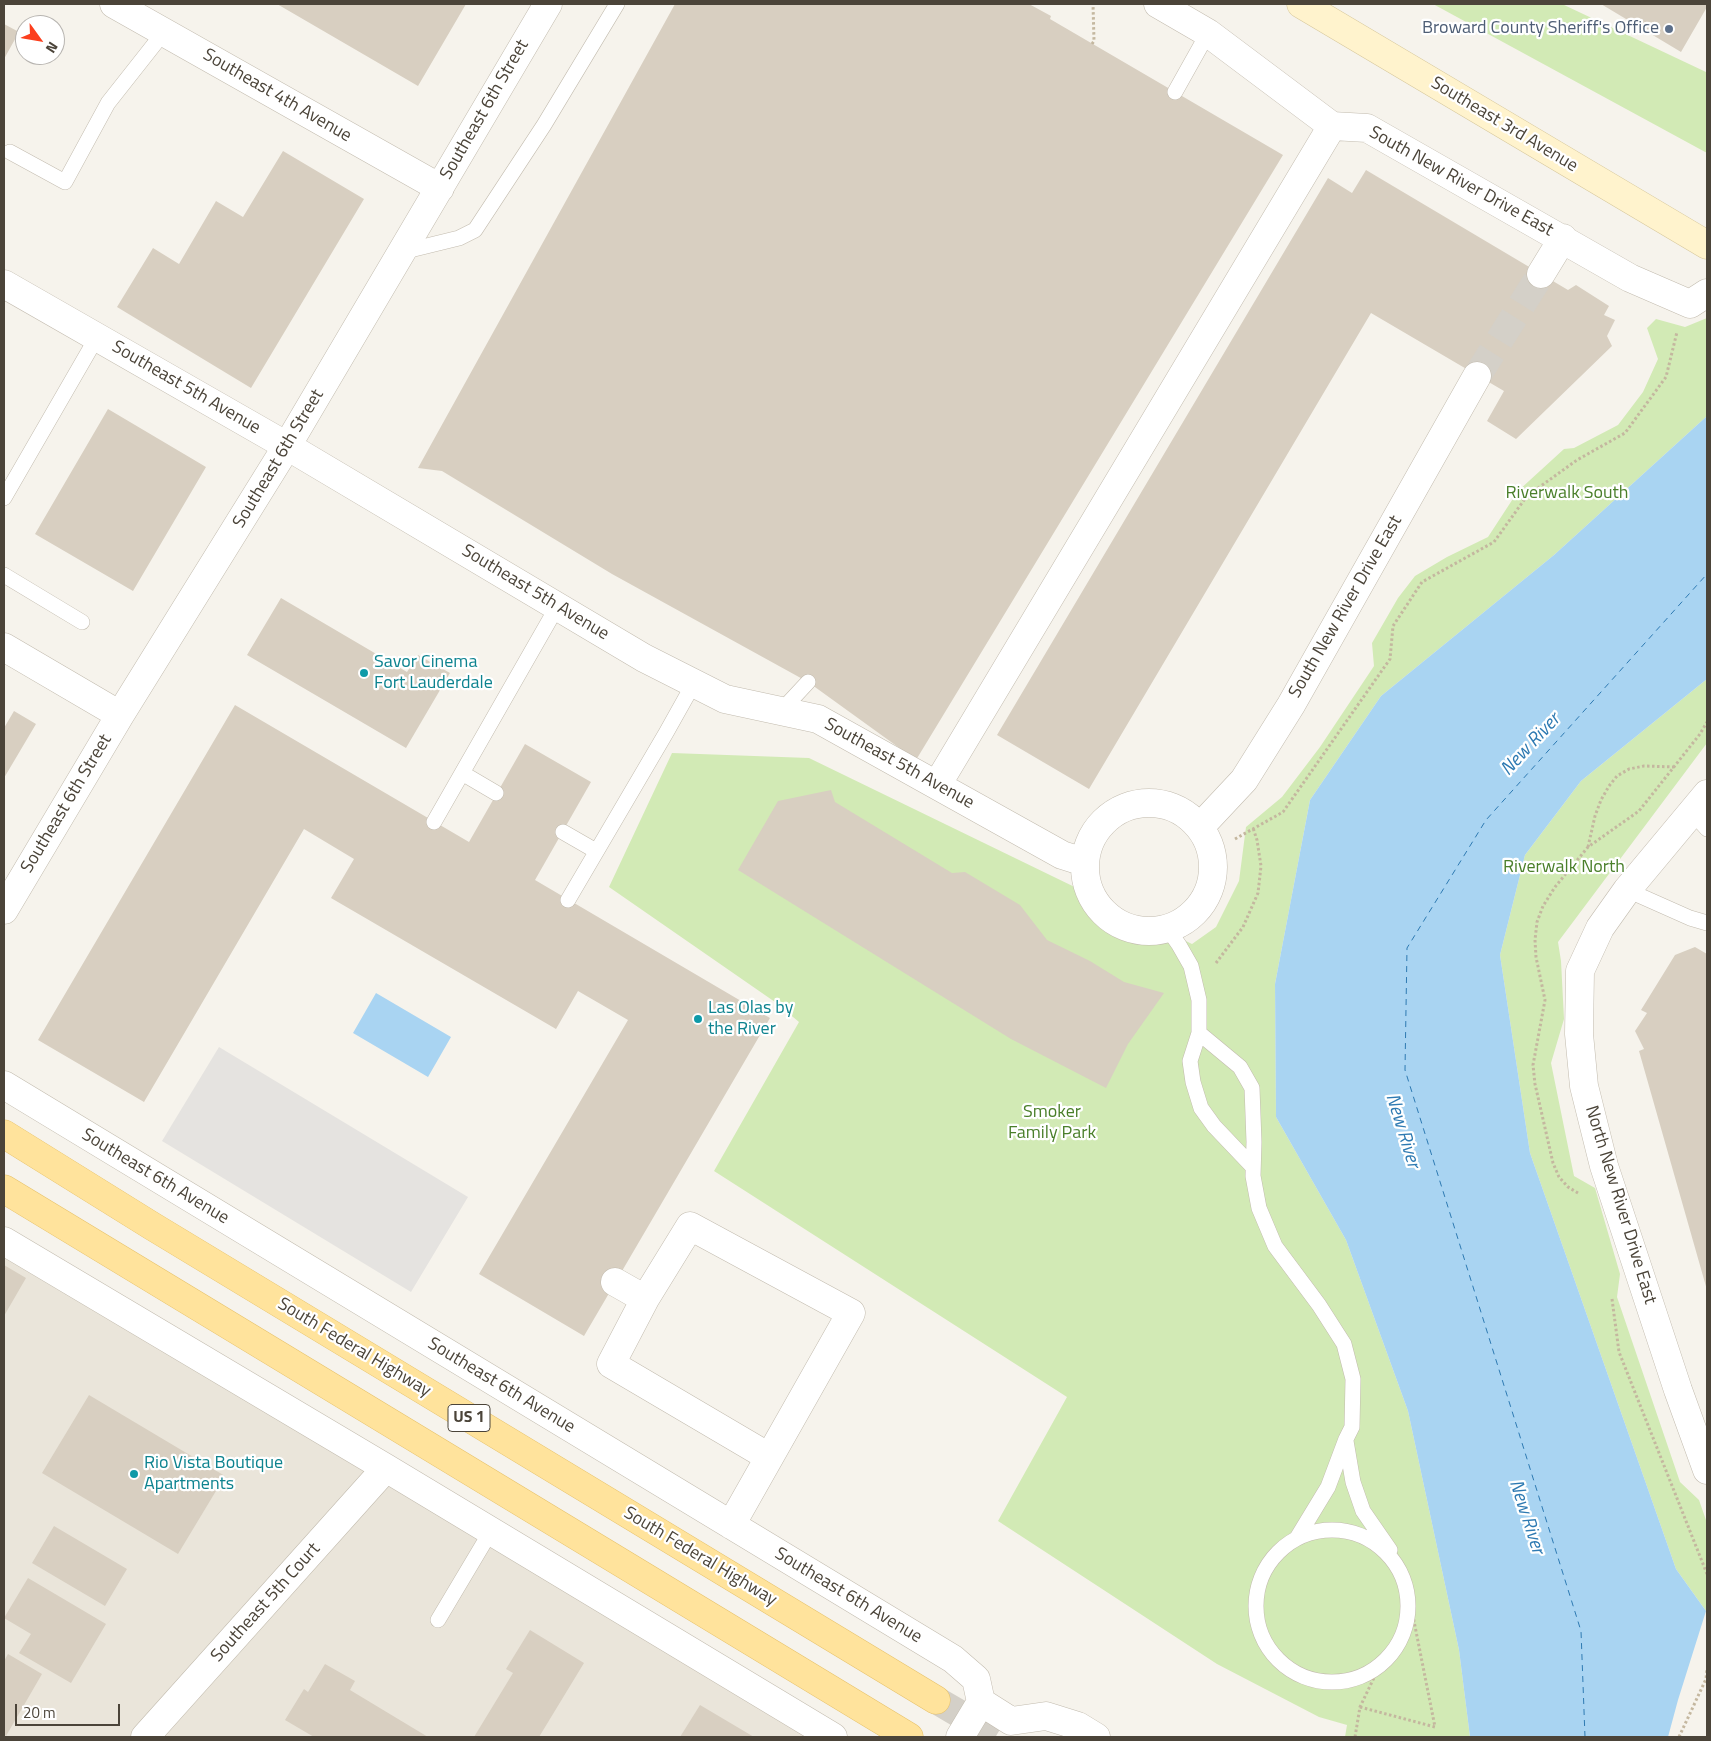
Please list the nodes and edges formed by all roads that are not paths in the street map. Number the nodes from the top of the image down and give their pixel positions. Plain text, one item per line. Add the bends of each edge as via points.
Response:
1 (114, 4) edge
2 (548, 4) edge
3 (617, 4) edge
4 (1158, 4) edge
5 (1301, 4) edge
6 (164, 32) junction
7 (1208, 34) junction
8 (1175, 92) dead end
9 (1332, 126) junction
10 (10, 152) dead end
11 (440, 188) junction
12 (1563, 238) junction
13 (1707, 245) edge
14 (402, 252) junction
15 (1541, 274) tunnel mouth
16 (4, 284) edge
17 (1698, 299) edge
18 (97, 337) junction
19 (1477, 376) tunnel mouth
20 (287, 446) junction
21 (4, 498) edge
22 (4, 575) edge
23 (557, 607) junction
24 (82, 622) dead end
25 (4, 647) edge
26 (808, 682) dead end
27 (694, 683) junction
28 (781, 711) junction
29 (120, 715) junction
30 (462, 773) junction
31 (937, 785) junction
32 (496, 793) dead end
33 (1702, 812) edge
34 (434, 822) dead end
35 (1200, 827) junction
36 (562, 832) dead end
37 (596, 851) junction
38 (1084, 862) junction
39 (1627, 890) junction
40 (568, 900) dead end
41 (4, 910) edge
42 (1707, 923) edge
43 (1168, 929) junction
44 (1200, 1033) junction
45 (4, 1085) edge
46 (4, 1134) edge
47 (1253, 1167) junction
48 (4, 1189) edge
49 (4, 1241) edge
50 (615, 1282) dead end
51 (645, 1298) junction
52 (1346, 1439) junction
53 (769, 1457) junction
54 (386, 1468) junction
55 (1707, 1470) edge
56 (730, 1525) junction
57 (491, 1532) junction
58 (1297, 1538) junction
59 (1394, 1556) junction
60 (438, 1620) dead end
61 (936, 1700) tunnel mouth
62 (981, 1702) junction
63 (146, 1737) edge
64 (833, 1737) edge
65 (909, 1737) edge
66 (960, 1737) edge
67 (1096, 1737) edge

1 - 6 street, Southeast 4th Avenue
2 - 11 street, Southeast 6th Street
3 - 14 lane via 544,125 475,230 459,238
4 - 7 street
5 - 13 main road, Southeast 3rd Avenue
6 - 10 lane via 108,103 65,182
6 - 11 street, Southeast 4th Avenue
7 - 8 lane
7 - 9 street
9 - 12 street, South New River Drive East via 1367,128
9 - 31 street
11 - 14 street, Southeast 6th Street
12 - 15 street, South New River Drive East
12 - 17 street, South New River Drive East via 1630,278
14 - 20 street, Southeast 6th Street
16 - 18 street, Southeast 5th Avenue
18 - 20 street, Southeast 5th Avenue
18 - 21 lane
19 - 35 street, South New River Drive East via 1286,713 1244,780
20 - 23 street, Southeast 5th Avenue
20 - 29 street, Southeast 6th Street
22 - 24 lane
23 - 27 street, Southeast 5th Avenue
23 - 30 lane
25 - 29 street
26 - 28 lane
27 - 28 street, Southeast 5th Avenue via 725,699
27 - 37 lane
28 - 31 street, Southeast 5th Avenue via 818,719
29 - 41 street, Southeast 6th Street
30 - 32 lane
30 - 34 lane
31 - 38 street, Southeast 5th Avenue via 1062,855
33 - 39 street, North New River Drive East
35 - 38 street via 1185,814 1165,804 1142,803 1121,809 1102,822 1090,841
35 - 43 street via 1210,846 1214,865 1211,886 1202,904 1188,919
36 - 37 lane
37 - 40 lane
38 - 43 street via 1086,885 1096,905 1112,921 1130,930 1150,932
39 - 42 lane
39 - 55 street, North New River Drive East via 1600,928 1580,971 1579,1034 1584,1086 1607,1175
43 - 44 lane via 1195,981
44 - 47 lane via 1240,1067 1252,1088
44 - 47 lane via 1190,1061 1201,1108
45 - 56 street, Southeast 6th Avenue
46 - 61 main road, South Federal Highway / US 1
47 - 52 lane via 1259,1208 1274,1246 1344,1344 1353,1379 1352,1427
48 - 65 main road, US 1
49 - 54 street
50 - 51 street
51 - 53 street via 611,1364
51 - 53 street via 690,1226 851,1313
52 - 58 lane via 1328,1487
52 - 59 lane via 1353,1482 1363,1511
53 - 56 street
54 - 57 street
54 - 63 street, Southeast 5th Court
56 - 62 street, Southeast 6th Avenue via 953,1659 976,1679
57 - 60 lane
57 - 64 street
58 - 59 lane via 1312,1531 1337,1529 1362,1535
58 - 59 lane via 1270,1560 1259,1583 1255,1608 1260,1633 1273,1655 1292,1672 1316,1681 1341,1682 1365,1675 1385,1660 1400,1640 1408,1616 1408,1591
62 - 66 street
62 - 67 street via 1011,1721 1046,1716 1078,1726

